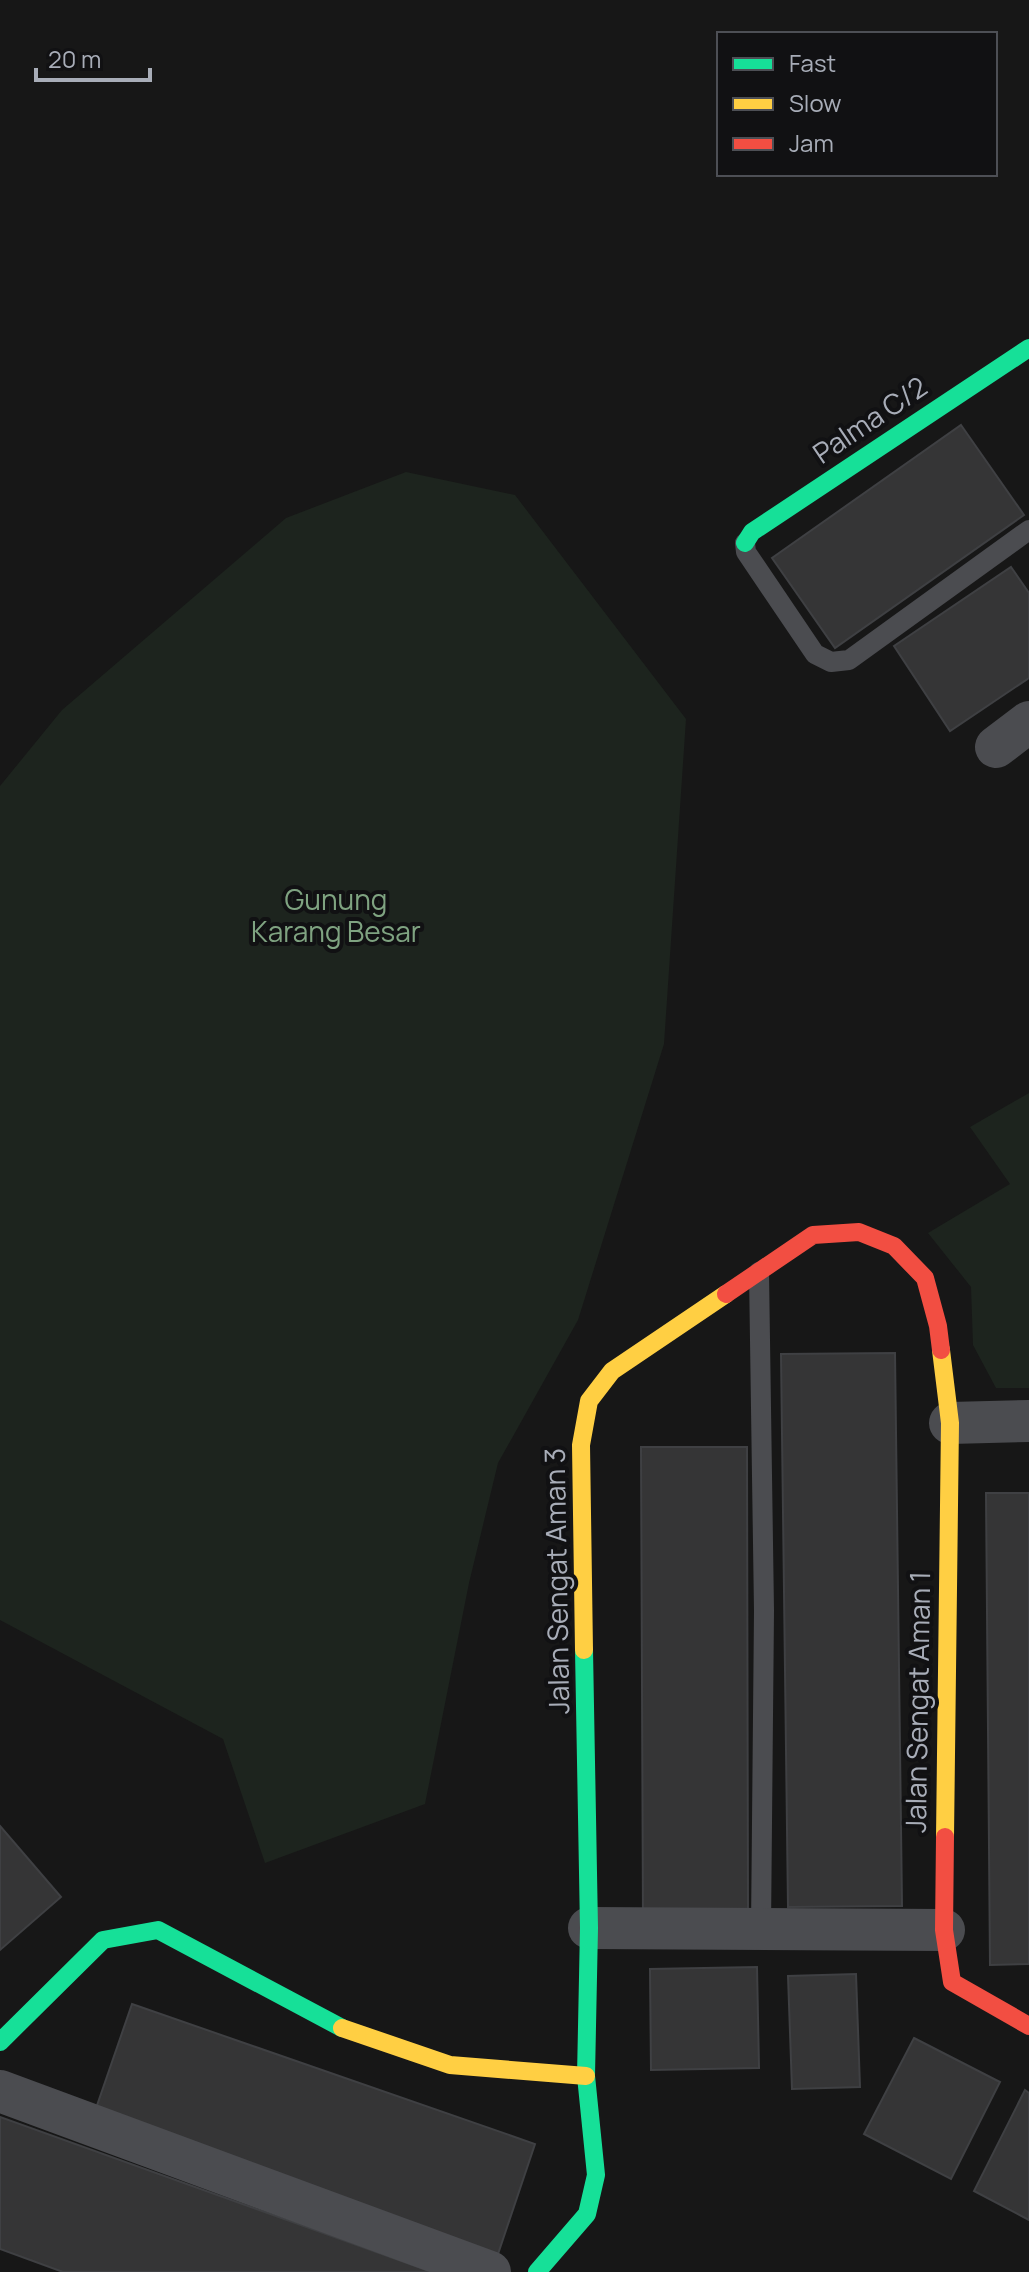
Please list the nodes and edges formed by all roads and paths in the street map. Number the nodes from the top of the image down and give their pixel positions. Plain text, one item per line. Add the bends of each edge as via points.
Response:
1 (1029, 348) edge
2 (1029, 530) edge
3 (745, 543) joint
4 (1029, 722) edge
5 (996, 747) dead end
6 (759, 1272) junction
7 (1029, 1421) edge
8 (950, 1423) junction
9 (589, 1928) junction
10 (761, 1928) junction
11 (944, 1930) junction
12 (1029, 2026) edge
13 (0, 2042) edge
14 (586, 2076) junction
15 (0, 2091) edge
16 (490, 2272) edge
17 (537, 2272) edge

1 - 3 street, Palma C/2 via 752,532
2 - 3 lane via 849,660 831,662 815,654
4 - 5 street
6 - 8 street, Jalan Sengat Aman 3 via 813,1235 859,1232 894,1246 925,1278 938,1326
6 - 9 street, Jalan Sengat Aman 3 via 612,1371 589,1401 581,1445
6 - 10 lane
7 - 8 street
8 - 11 street, Jalan Sengat Aman 1
9 - 10 street
9 - 14 street, Jalan Sengat Aman 3
10 - 11 street
11 - 12 street, Jalan Sengat Aman 1 via 952,1982
13 - 14 street via 103,1940 158,1930 348,2031 450,2065
14 - 17 street, Jalan Sengat Aman 3 via 596,2175 587,2214
15 - 16 street

